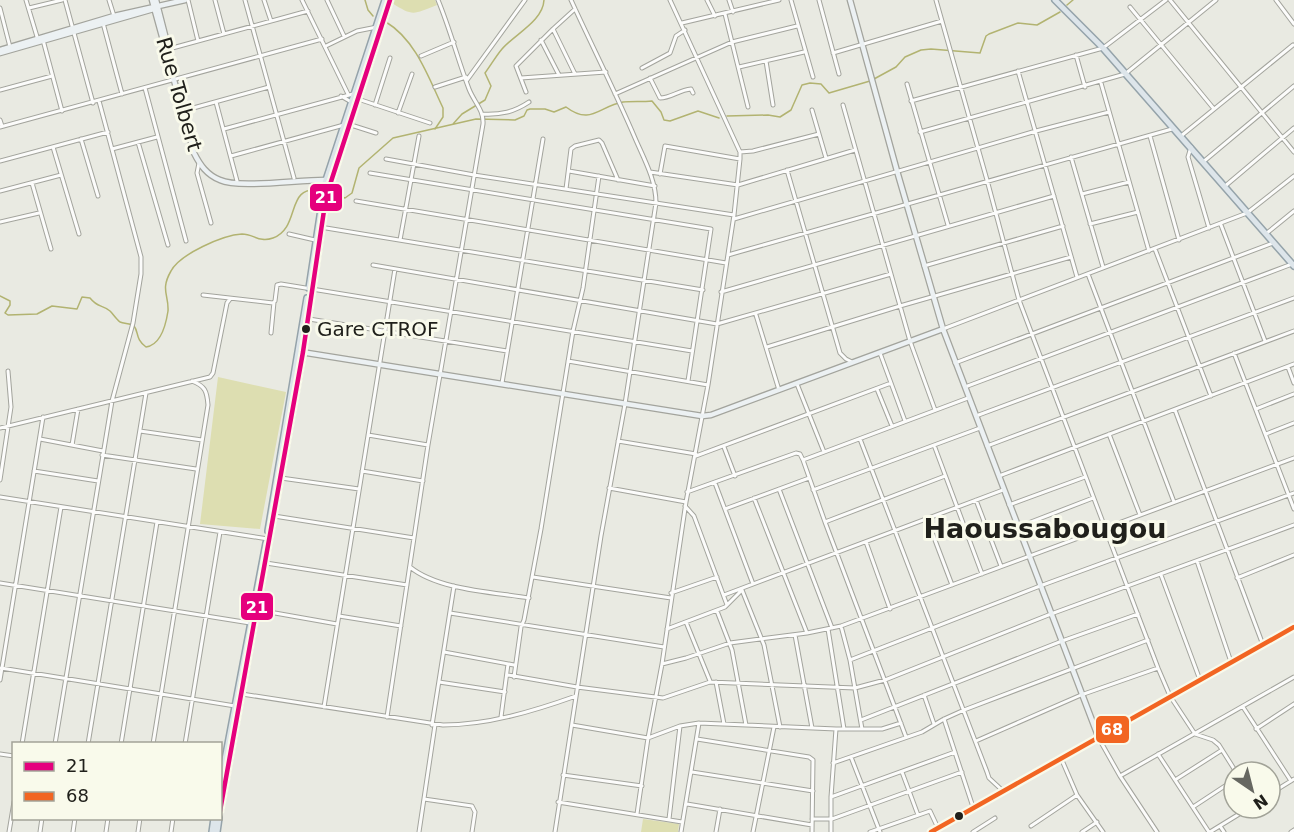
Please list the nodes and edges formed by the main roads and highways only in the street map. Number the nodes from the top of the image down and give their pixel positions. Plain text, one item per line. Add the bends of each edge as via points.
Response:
1 (385, 0) edge
2 (390, 0) edge
3 (1055, 0) edge
4 (379, 28) junction
5 (320, 227) junction
6 (1293, 265) edge
7 (311, 288) junction
8 (279, 477) junction
9 (268, 539) junction
10 (258, 596) junction
11 (253, 623) junction
12 (222, 789) edge

1 - 4 main road
2 - 4 main road
3 - 6 main road via 1103,48
4 - 5 main road via 328,181
5 - 7 main road
5 - 7 main road via 315,240
7 - 8 main road
8 - 9 main road
8 - 9 main road
9 - 10 main road
9 - 10 main road
10 - 11 main road
10 - 11 main road
11 - 12 main road

